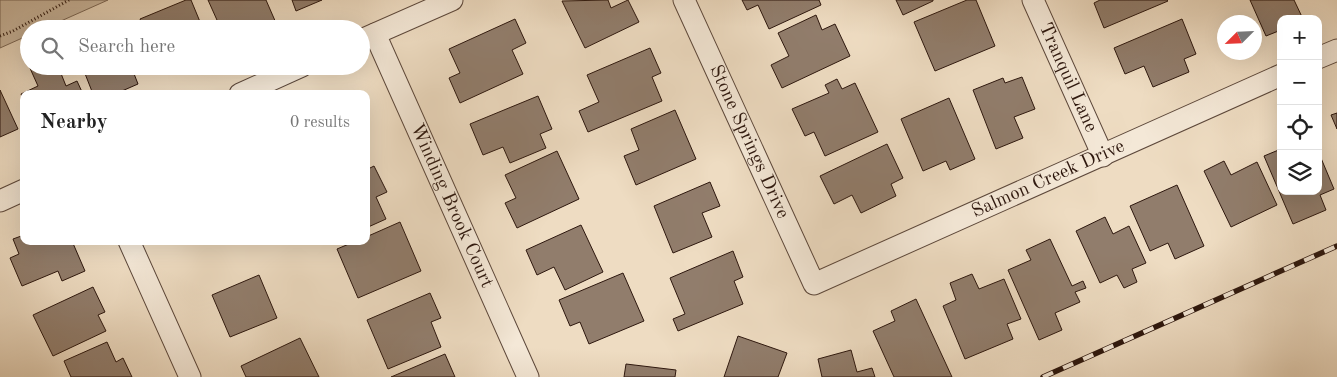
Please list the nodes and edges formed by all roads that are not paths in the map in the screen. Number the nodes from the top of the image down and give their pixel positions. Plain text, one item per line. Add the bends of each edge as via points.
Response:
1 (452, 0) edge
2 (684, 0) edge
3 (1033, 0) edge
4 (370, 36) edge
5 (370, 41) edge
6 (1337, 50) edge
7 (1322, 56) edge
8 (282, 75) edge
9 (1277, 77) edge
10 (249, 90) edge
11 (1103, 156) junction
12 (20, 192) edge
13 (0, 201) edge
14 (131, 245) edge
15 (814, 284) joint
16 (190, 377) edge
17 (528, 377) edge

1 - 4 street
2 - 15 street, Stone Springs Drive
3 - 11 street, Tranquil Lane
5 - 17 street, Winding Brook Court
6 - 7 street
8 - 10 street
9 - 11 street, Salmon Creek Drive
11 - 15 street, Salmon Creek Drive
12 - 13 street
14 - 16 street

